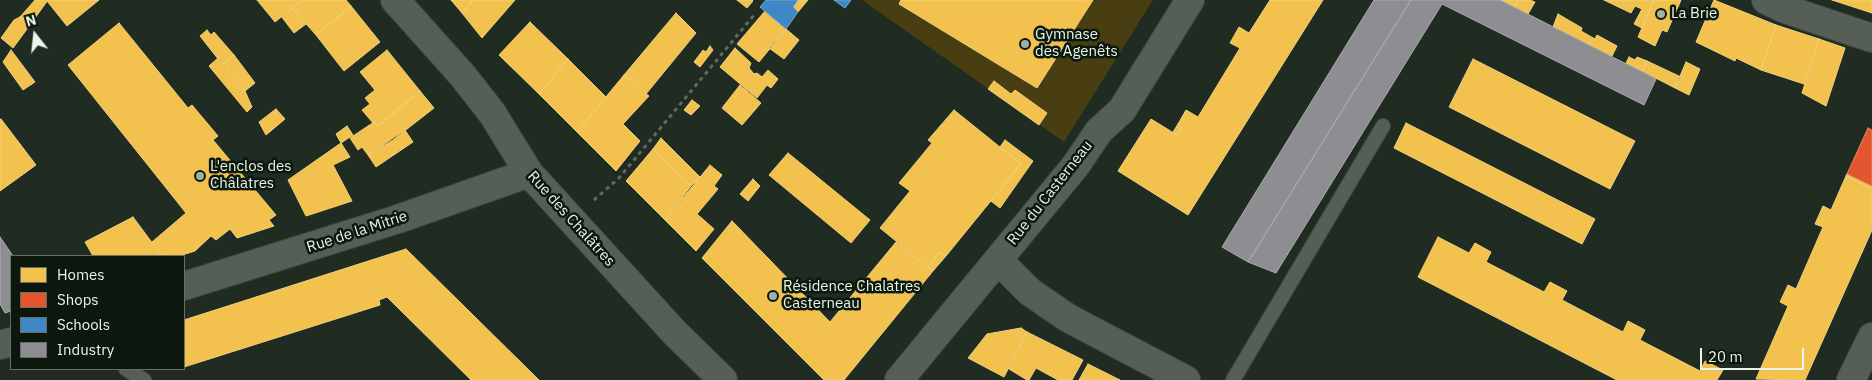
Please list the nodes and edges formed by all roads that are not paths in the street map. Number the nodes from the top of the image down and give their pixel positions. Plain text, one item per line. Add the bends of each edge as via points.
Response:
1 (395, 0) edge
2 (1190, 0) edge
3 (1766, 0) edge
4 (1872, 38) edge
5 (1383, 126) dead end
6 (529, 173) junction
7 (998, 260) junction
8 (185, 286) edge
9 (1872, 337) edge
10 (128, 370) edge
11 (144, 380) edge
12 (723, 380) edge
13 (899, 380) edge
14 (1186, 380) edge
15 (1233, 380) edge
16 (1851, 380) edge

1 - 6 street, Rue des Chalâtres via 464,76 492,113
2 - 7 street, Rue du Casterneau via 1122,110 1099,130 1076,166
3 - 4 street
5 - 15 lane
6 - 8 street, Rue de la Mitrie via 398,219
6 - 12 street, Rue des Chalâtres via 674,332
7 - 13 street, Rue du Casterneau
7 - 14 street via 1030,292 1068,318
9 - 16 street
10 - 11 lane

